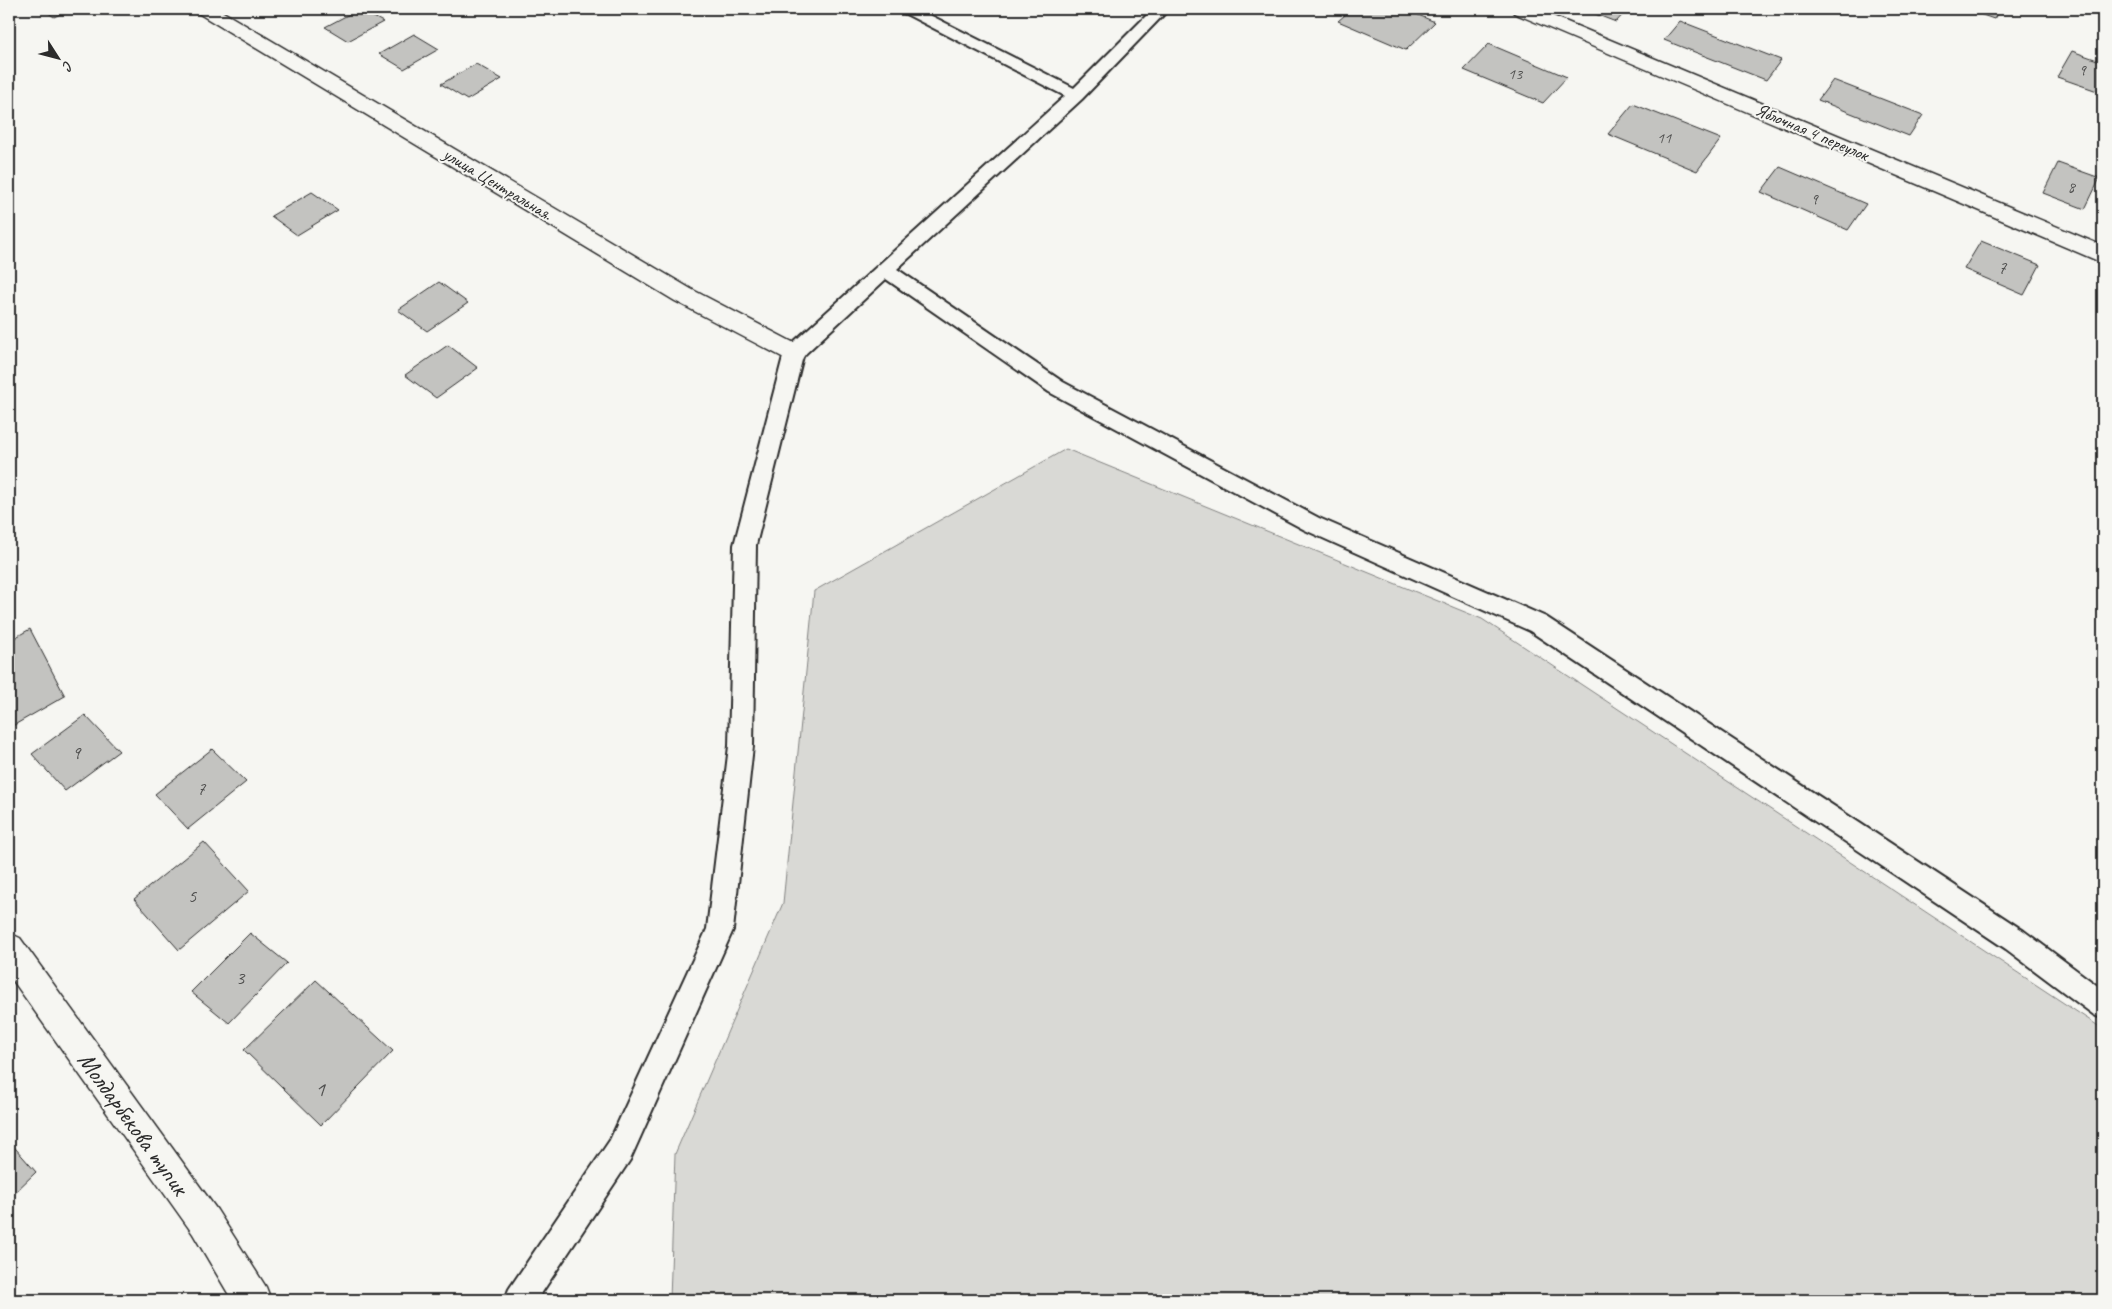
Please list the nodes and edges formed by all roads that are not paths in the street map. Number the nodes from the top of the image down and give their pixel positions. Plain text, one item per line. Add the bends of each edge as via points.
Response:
1 (205, 9) edge
2 (907, 9) edge
3 (1161, 9) edge
4 (1521, 9) edge
5 (1076, 95) junction
6 (2103, 255) edge
7 (884, 270) junction
8 (794, 353) junction
9 (9, 949) edge
10 (2103, 1006) edge
11 (253, 1300) edge
12 (520, 1300) edge

1 - 8 street, улица Центральная. via 684,295
2 - 5 lane
3 - 5 lane
4 - 6 street, Яблочная 4 переулок
5 - 7 lane
7 - 8 lane
7 - 10 lane via 1064,392 1312,524 1538,624 2015,940
8 - 12 lane via 745,545 741,746 720,930 620,1150
9 - 11 street, Молдарбекова тупик via 205,1222

